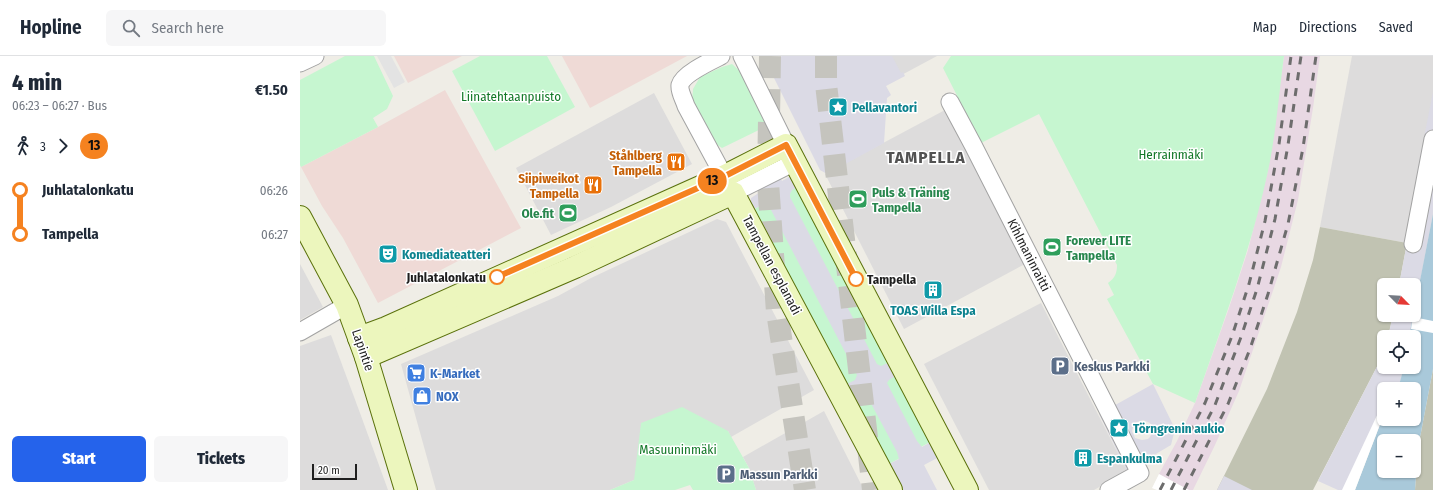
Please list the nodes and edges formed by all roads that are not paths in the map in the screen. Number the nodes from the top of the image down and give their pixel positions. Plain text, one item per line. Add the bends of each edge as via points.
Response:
1 (316, 56) edge
2 (721, 56) edge
3 (742, 56) edge
4 (300, 63) edge
5 (950, 102) dead end
6 (1433, 139) edge
7 (790, 153) junction
8 (729, 184) junction
9 (300, 217) edge
10 (1413, 244) dead end
11 (347, 305) junction
12 (300, 332) edge
13 (363, 347) junction
14 (406, 490) edge
15 (890, 490) edge
16 (967, 490) edge
17 (1109, 490) edge

1 - 4 street
2 - 8 street, Tampellan esplanadi via 686,76 680,85 686,106
3 - 7 street
5 - 17 street, Kihlmaninraitti via 1140,473
6 - 10 street
7 - 8 street
7 - 16 street
8 - 13 street via 386,328
8 - 15 street, Tampellan esplanadi
9 - 11 street, Lapintie
11 - 12 street
11 - 13 street, Lapintie
13 - 14 street, Lapintie

